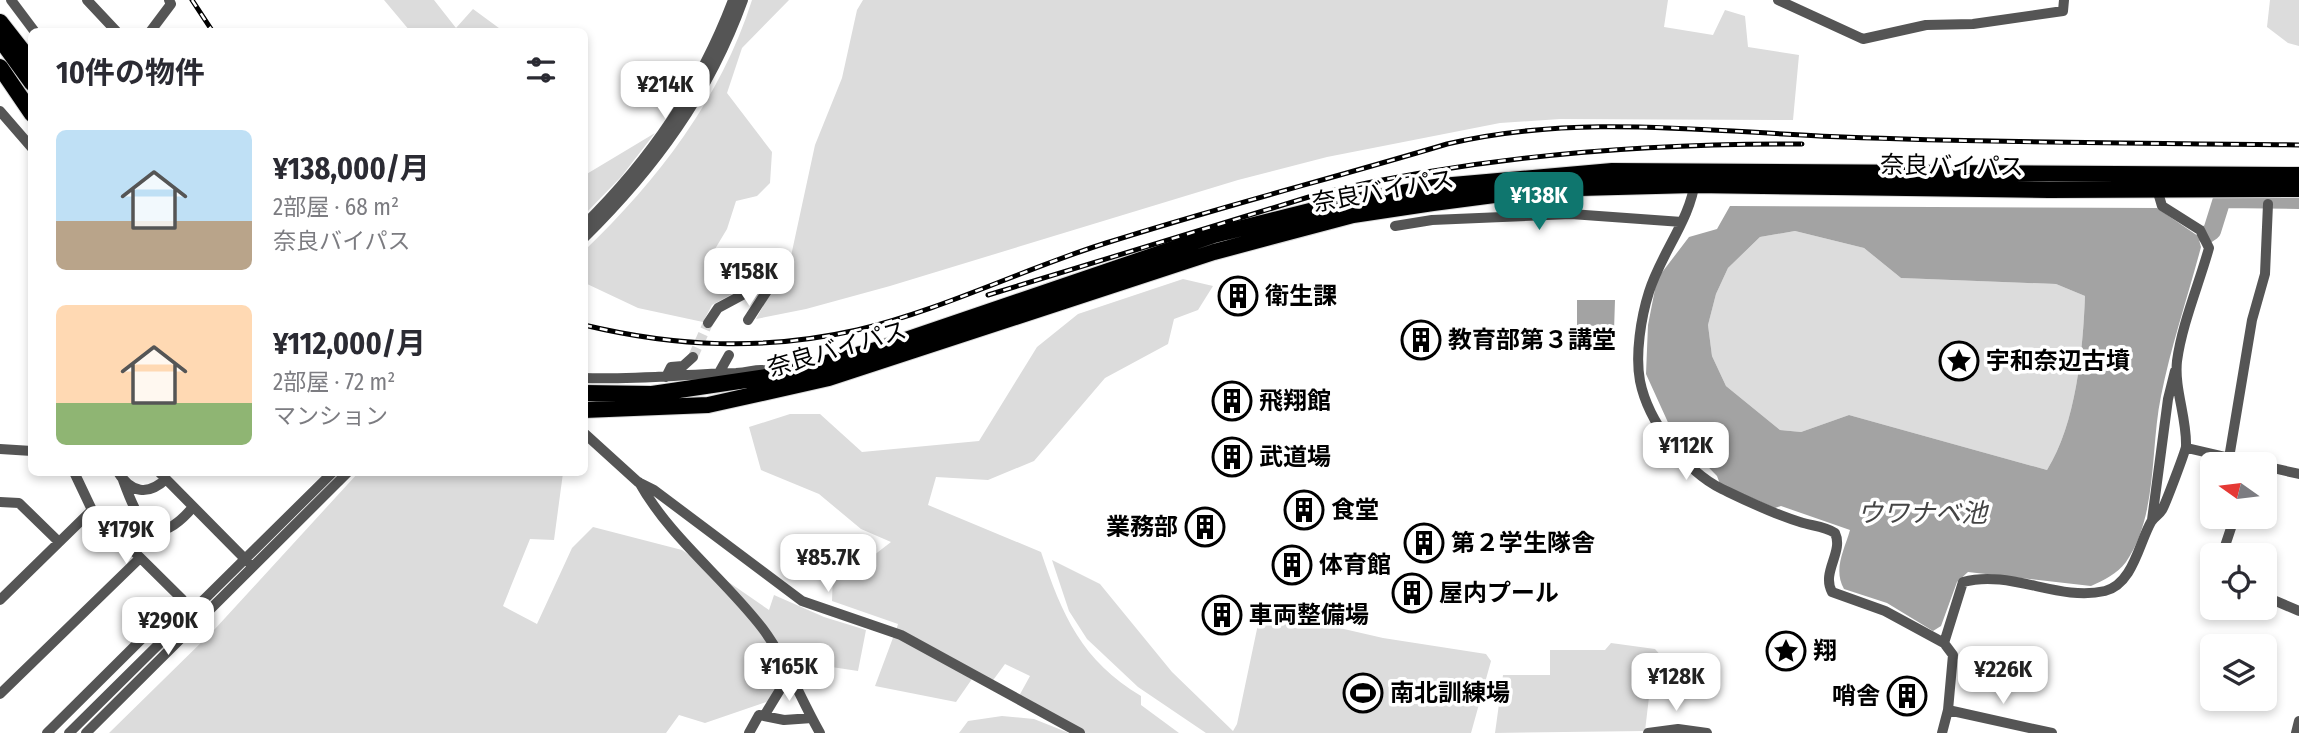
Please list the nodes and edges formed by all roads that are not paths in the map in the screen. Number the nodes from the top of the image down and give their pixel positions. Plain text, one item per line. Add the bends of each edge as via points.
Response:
1 (11, 0) edge
2 (87, 0) edge
3 (169, 0) edge
4 (733, 0) edge
5 (743, 0) edge
6 (1779, 0) edge
7 (2064, 0) edge
8 (0, 22) edge
9 (32, 28) edge
10 (113, 28) edge
11 (153, 28) edge
12 (0, 39) edge
13 (28, 58) edge
14 (0, 66) edge
15 (28, 78) edge
16 (28, 108) edge
17 (0, 111) edge
18 (28, 144) edge
19 (2299, 175) edge
20 (1695, 178) junction
21 (2157, 189) junction
22 (2299, 189) edge
23 (1443, 202) junction
24 (2268, 204) dead end
25 (1446, 220) junction
26 (588, 221) edge
27 (1682, 222) junction
28 (1395, 226) dead end
29 (588, 234) edge
30 (748, 320) dead end
31 (708, 323) tunnel mouth
32 (729, 355) dead end
33 (694, 357) tunnel mouth
34 (2177, 362) junction
35 (720, 371) junction
36 (780, 375) junction
37 (666, 377) junction
38 (588, 378) edge
39 (588, 393) edge
40 (588, 410) edge
41 (588, 437) edge
42 (0, 449) edge
43 (2187, 449) junction
44 (28, 451) edge
45 (2203, 452) edge
46 (2230, 452) edge
47 (2277, 469) edge
48 (2299, 474) edge
49 (76, 476) edge
50 (120, 476) edge
51 (162, 476) edge
52 (163, 476) edge
53 (328, 476) edge
54 (344, 476) edge
55 (638, 482) junction
56 (0, 502) edge
57 (193, 507) junction
58 (92, 510) junction
59 (2152, 520) junction
60 (58, 542) junction
61 (140, 558) junction
62 (249, 563) junction
63 (0, 600) edge
64 (2277, 602) edge
65 (2299, 611) edge
66 (1944, 643) junction
67 (789, 675) junction
68 (0, 694) edge
69 (1948, 710) junction
70 (764, 716) junction
71 (812, 718) junction
72 (2299, 721) edge
73 (47, 733) edge
74 (69, 733) edge
75 (86, 733) edge
76 (749, 733) edge
77 (820, 733) edge
78 (1080, 733) edge
79 (1648, 733) edge
80 (1707, 733) edge
81 (1942, 733) edge
82 (2052, 733) edge
83 (2296, 733) edge

1 - 9 street
2 - 10 street
3 - 11 street via 171,4
4 - 26 street via 707,62 677,114 628,181
5 - 29 street via 715,67 673,138
6 - 7 street via 1863,39 1926,25 1973,24 2063,11
8 - 13 highway
12 - 15 highway
14 - 16 highway
17 - 18 street
19 - 20 highway, 奈良バイパス
20 - 21 highway, 奈良バイパス
20 - 23 highway, 奈良バイパス via 1541,189
20 - 27 street
20 - 36 highway, 奈良バイパス via 1540,175 1334,205 1214,235 876,350
21 - 22 highway, 奈良バイパス
21 - 34 street via 2162,206 2200,230 2209,248
23 - 25 street
23 - 40 highway, 奈良バイパス via 1353,215 1214,252 781,390 708,405
24 - 46 street via 2265,274 2252,320
25 - 27 street via 1571,214
25 - 28 street
27 - 66 street via 1648,293 1642,327 1640,380 1670,442 1718,488 1835,533 1838,541 1828,579 1832,592 1885,611
30 - 31 street via 776,277 718,308
32 - 35 street
33 - 37 street via 683,366 671,367
34 - 43 street
34 - 59 street
35 - 36 street via 762,368
35 - 37 street
36 - 39 highway, 奈良バイパス via 652,394
37 - 38 street
41 - 55 street
42 - 44 street
43 - 45 street
43 - 59 street via 2162,510
47 - 48 street
49 - 58 street
50 - 51 street via 133,489 143,491 158,486
50 - 57 street via 152,530 174,528
52 - 57 street
53 - 62 street
54 - 62 street
55 - 67 street via 654,510 729,587 765,632
55 - 78 street via 802,601 901,635
56 - 60 street via 19,503
57 - 62 street
58 - 60 street
58 - 61 street
59 - 66 street via 2134,561 2114,587 2105,591 2077,594 2022,583 1963,582
60 - 63 street
61 - 68 street
61 - 73 street via 181,598
62 - 74 street
62 - 75 street
64 - 65 street
66 - 69 street via 1954,655
67 - 70 street
67 - 71 street
69 - 81 street
69 - 82 street
70 - 71 street
70 - 76 street via 759,715
71 - 77 street
72 - 83 street
79 - 80 street via 1678,729

